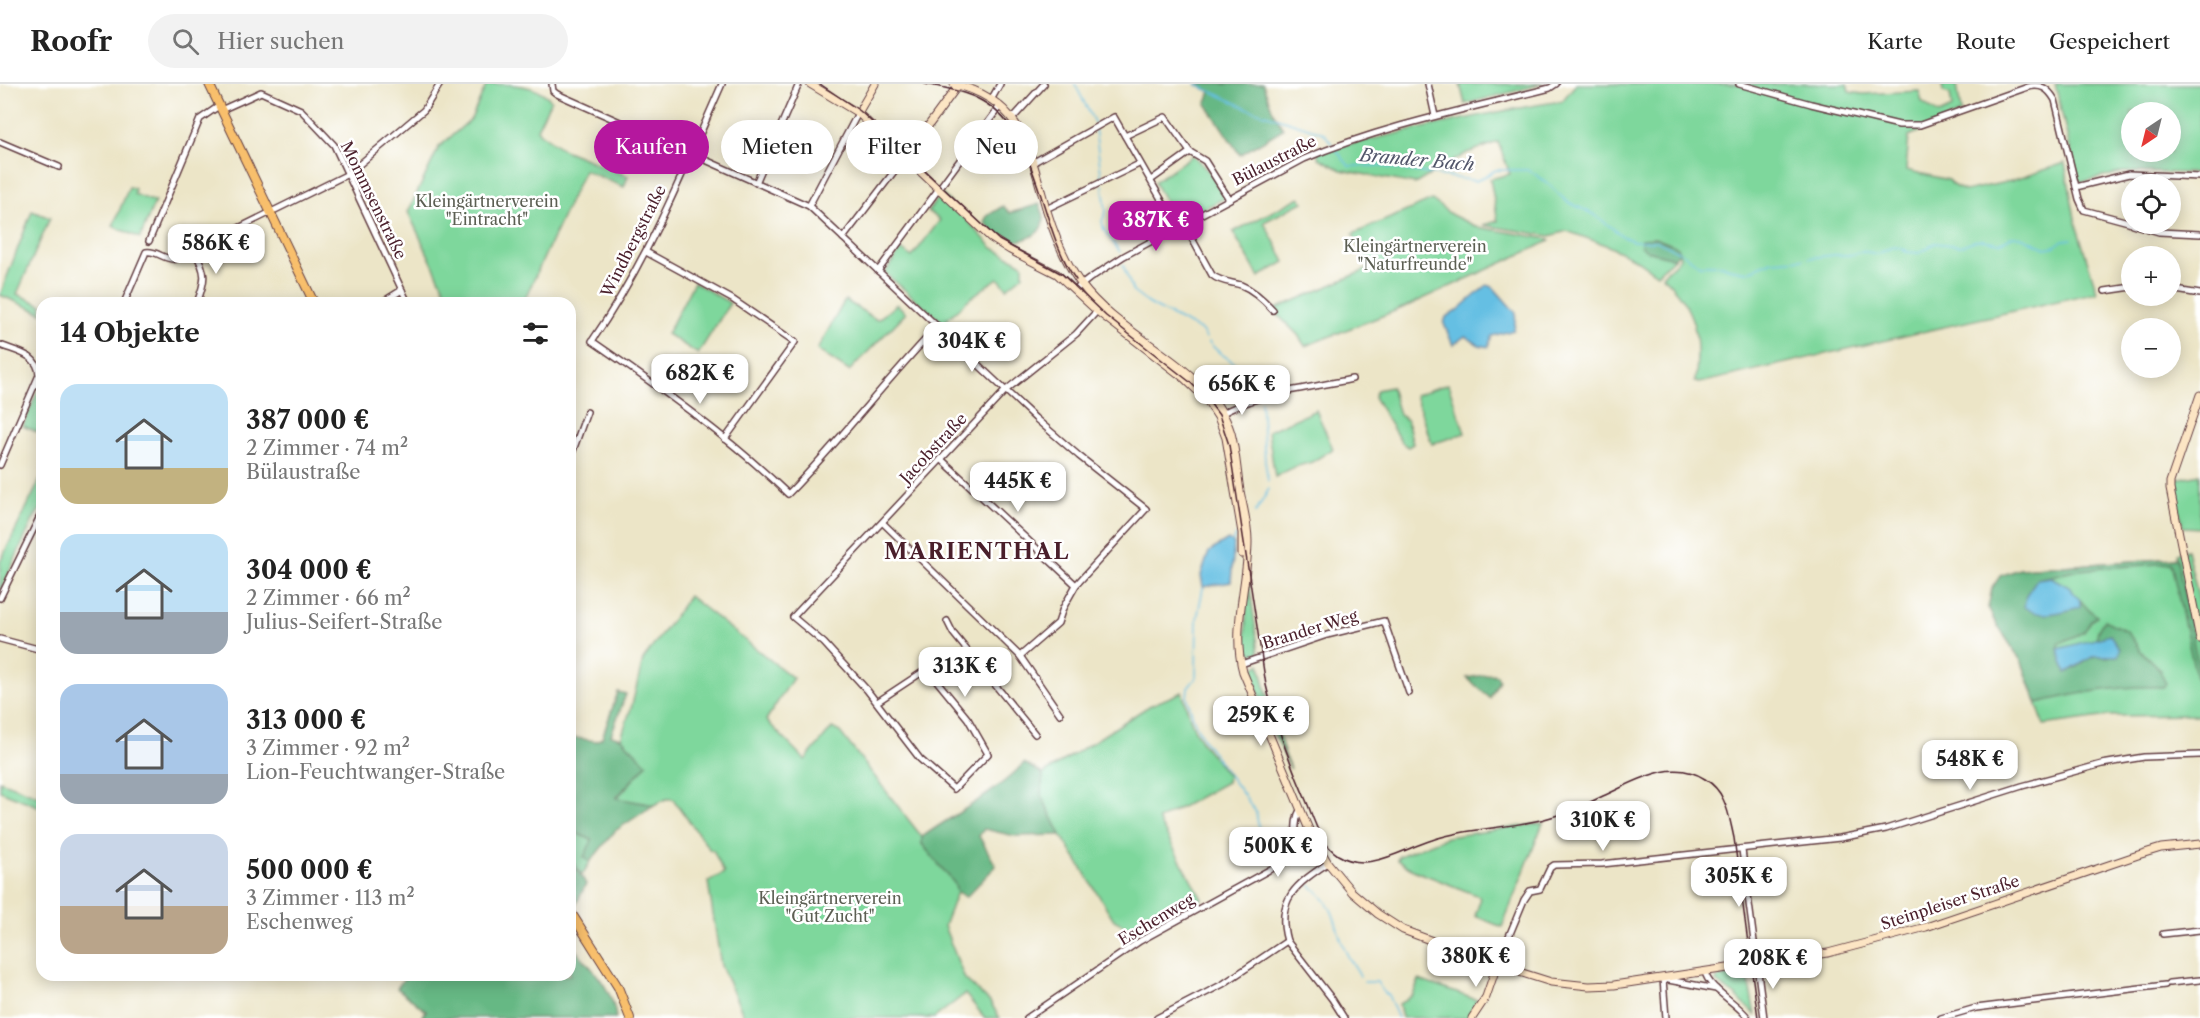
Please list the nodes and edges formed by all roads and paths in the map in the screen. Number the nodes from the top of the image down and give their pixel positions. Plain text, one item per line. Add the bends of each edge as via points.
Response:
1 (209, 84) edge
2 (440, 84) edge
3 (722, 84) edge
4 (799, 84) edge
5 (810, 84) edge
6 (875, 84) edge
7 (957, 84) edge
8 (1000, 84) edge
9 (1044, 84) edge
10 (1428, 84) edge
11 (1556, 84) edge
12 (1739, 84) edge
13 (552, 86) edge
14 (991, 100) junction
15 (1000, 106) junction
16 (220, 108) junction
17 (858, 113) junction
18 (1435, 116) junction
19 (1013, 118) joint
20 (616, 120) edge
21 (706, 120) edge
22 (866, 120) edge
23 (932, 120) edge
24 (1125, 136) junction
25 (0, 142) edge
26 (1190, 152) junction
27 (1038, 160) edge
28 (709, 161) edge
29 (1137, 165) dead end
30 (59, 167) dead end
31 (348, 174) junction
32 (681, 174) edge
33 (892, 174) edge
34 (925, 174) edge
35 (1037, 174) edge
36 (2200, 177) edge
37 (1151, 180) junction
38 (756, 183) junction
39 (2076, 187) junction
40 (939, 188) junction
41 (1229, 199) junction
42 (808, 206) junction
43 (1047, 209) junction
44 (270, 213) junction
45 (2121, 220) edge
46 (1180, 225) junction
47 (2181, 233) edge
48 (2200, 234) edge
49 (843, 238) junction
50 (150, 241) dead end
51 (194, 250) junction
52 (646, 252) junction
53 (1068, 265) junction
54 (878, 271) junction
55 (1057, 274) junction
56 (1078, 287) junction
57 (2121, 289) edge
58 (402, 290) junction
59 (2105, 291) dead end
60 (2181, 291) edge
61 (2200, 294) edge
62 (127, 297) edge
63 (199, 297) edge
64 (311, 297) edge
65 (391, 297) edge
66 (405, 297) edge
67 (1099, 308) junction
68 (1273, 310) dead end
69 (938, 326) junction
70 (0, 345) edge
71 (36, 362) edge
72 (1352, 379) dead end
73 (36, 382) edge
74 (1006, 390) junction
75 (2200, 395) edge
76 (587, 412) dead end
77 (1220, 414) junction
78 (2197, 414) edge
79 (725, 439) junction
80 (576, 442) edge
81 (941, 459) junction
82 (0, 465) edge
83 (883, 523) junction
84 (36, 524) edge
85 (1077, 585) junction
86 (0, 598) edge
87 (947, 621) dead end
88 (0, 639) edge
89 (2200, 639) edge
90 (36, 648) edge
91 (1020, 656) junction
92 (1240, 664) junction
93 (1408, 693) dead end
94 (877, 702) junction
95 (1060, 714) dead end
96 (1035, 734) dead end
97 (2200, 755) edge
98 (1300, 810) junction
99 (2200, 844) edge
100 (1742, 850) junction
101 (1328, 863) junction
102 (576, 921) edge
103 (2200, 930) edge
104 (2163, 934) dead end
105 (1287, 942) junction
106 (1758, 964) junction
107 (1497, 965) junction
108 (1705, 972) junction
109 (1663, 979) junction
110 (2200, 980) edge
111 (1716, 989) junction
112 (630, 1018) edge
113 (1028, 1018) edge
114 (1157, 1018) edge
115 (1344, 1018) edge
116 (1472, 1018) edge
117 (1666, 1018) edge
118 (1748, 1018) edge
119 (1764, 1018) edge
120 (1941, 1018) edge

1 - 16 main road
2 - 31 street via 424,110
3 - 21 street, Windbergstraße
4 - 38 street
5 - 17 main road
6 - 17 main road
7 - 14 main road
7 - 23 main road
8 - 14 street
9 - 19 street
10 - 18 street
11 - 18 street, Bülaustraße
12 - 39 street via 1899,126 1920,124 2028,87 2042,86 2055,100
13 - 20 street via 557,94
14 - 15 main road
15 - 19 main road
15 - 40 street
16 - 31 street, Mommsenstraße via 261,92 301,110 334,145
16 - 44 main road
16 - 50 street, Mommsenstraße via 200,119
17 - 22 main road
17 - 42 street
18 - 41 street, Bülaustraße via 1338,144
24 - 26 street via 1166,117
24 - 27 street via 1114,117
24 - 37 street
25 - 30 street
26 - 37 street
26 - 41 street via 1205,161
28 - 38 street
29 - 43 street
31 - 44 street
31 - 58 street, Mommsenstraße
32 - 52 street, Windbergstraße
33 - 49 street
34 - 40 main road
35 - 43 main road
36 - 39 street via 2129,174
37 - 46 street
38 - 42 street
39 - 45 street via 2084,210
40 - 54 street
40 - 55 main road via 991,238
41 - 46 street, Bülaustraße
42 - 49 street
43 - 53 main road
44 - 51 street
44 - 64 main road
46 - 56 street, Bülaustraße
46 - 68 street via 1212,275 1246,288
47 - 48 street
49 - 54 street
51 - 62 street via 171,260 146,252
51 - 63 street via 205,276
52 - 79 street, Windbergstraße via 618,304 592,341
52 - 79 street via 732,299 795,342
53 - 55 main road via 1064,273
53 - 56 main road
54 - 69 street
55 - 56 main road
56 - 67 main road
57 - 59 street
58 - 65 street
58 - 66 street, Mommsenstraße
60 - 61 street
67 - 74 street, Jacobstraße via 1076,334
67 - 77 main road via 1194,379
69 - 74 street
69 - 79 street via 788,494
70 - 71 street
72 - 77 street via 1260,397
73 - 82 street
74 - 81 street, Jacobstraße
74 - 85 street via 1078,456 1146,509
75 - 78 main road
76 - 80 street
77 - 92 main road via 1233,444 1248,538
78 - 89 main road via 2170,482
81 - 83 street, Jacobstraße
81 - 85 street
83 - 91 street
83 - 94 street, Jacobstraße via 793,617 824,643
84 - 86 street
85 - 91 street via 1058,623
87 - 96 street
88 - 90 street
91 - 95 street
92 - 93 street, Brander Weg via 1384,621
92 - 98 main road, Steinpleiser Straße
94 - 94 street via 927,669 968,719 988,754 954,789 920,759
97 - 100 street via 2144,757 2102,764 1886,829
98 - 101 main road, Steinpleiser Straße
98 - 113 street, Eschenweg via 1294,852 1289,859 1140,942
99 - 106 main road, Steinpleiser Straße via 2138,855 1915,930 1828,953
100 - 106 street
100 - 107 street via 1554,865 1540,889 1530,891 1524,900
101 - 105 street via 1288,897
101 - 107 main road, Steinpleiser Straße via 1360,900 1393,924
102 - 112 main road via 613,980
103 - 104 street
105 - 114 street via 1223,984
105 - 115 street
106 - 108 main road, Steinpleiser Straße
106 - 119 street
107 - 109 main road, Steinpleiser Straße via 1534,978 1572,985
107 - 116 main road
108 - 109 main road, Steinpleiser Straße
108 - 111 street
109 - 111 street
109 - 117 street
110 - 120 street via 1976,1008
111 - 118 street

